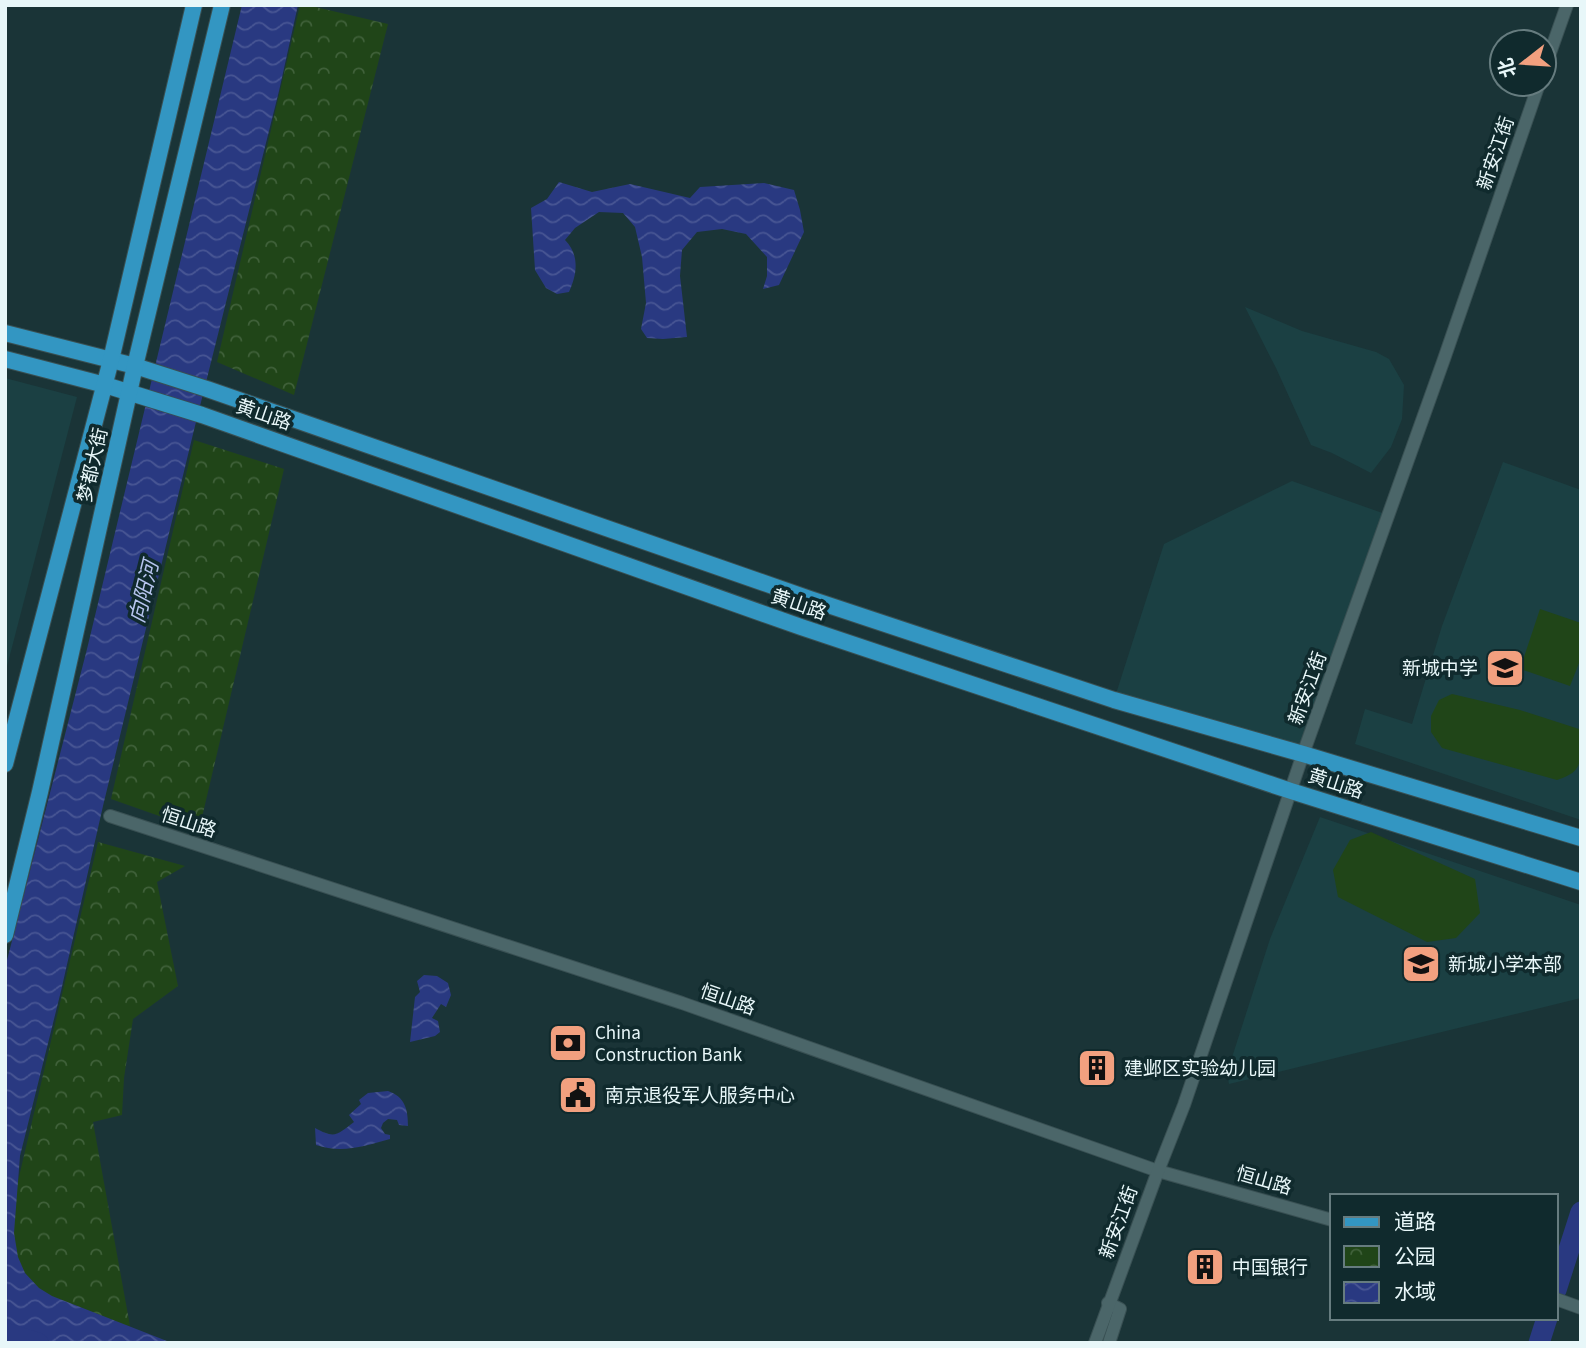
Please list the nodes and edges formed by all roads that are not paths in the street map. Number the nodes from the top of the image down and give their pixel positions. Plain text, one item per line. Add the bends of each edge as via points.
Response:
1 (194, 5) edge
2 (222, 5) edge
3 (1567, 5) edge
4 (1558, 30) edge
5 (1534, 98) edge
6 (5, 333) edge
7 (5, 359) edge
8 (111, 360) junction
9 (135, 366) junction
10 (105, 385) junction
11 (130, 393) junction
12 (1303, 754) junction
13 (5, 764) edge
14 (1291, 791) junction
15 (110, 816) dead end
16 (1581, 838) edge
17 (1581, 882) edge
18 (5, 935) edge
19 (1158, 1171) junction
20 (1330, 1219) edge
21 (1558, 1300) edge
22 (1108, 1304) junction
23 (1581, 1308) edge
24 (1095, 1343) edge
25 (1109, 1343) edge

1 - 8 main road, 梦都大街
2 - 9 main road, 梦都大街
3 - 4 street
5 - 12 street, 新安江街
6 - 8 main road, 黄山路
7 - 10 main road, 黄山路
8 - 9 main road, 黄山路
8 - 10 main road, 梦都大街
9 - 11 main road, 梦都大街
9 - 12 main road, 黄山路 via 1114,700
10 - 11 main road, 黄山路
10 - 13 main road, 梦都大街
11 - 14 main road, 黄山路 via 801,627
11 - 18 main road, 梦都大街
12 - 14 street, 新安江街
12 - 16 main road, 黄山路
14 - 17 main road, 黄山路
14 - 19 street, 新安江街
15 - 19 street, 恒山路 via 682,1003
19 - 20 street, 恒山路
19 - 22 street, 新安江街
21 - 23 street
22 - 24 street, 新安江街
22 - 25 street via 1121,1308

